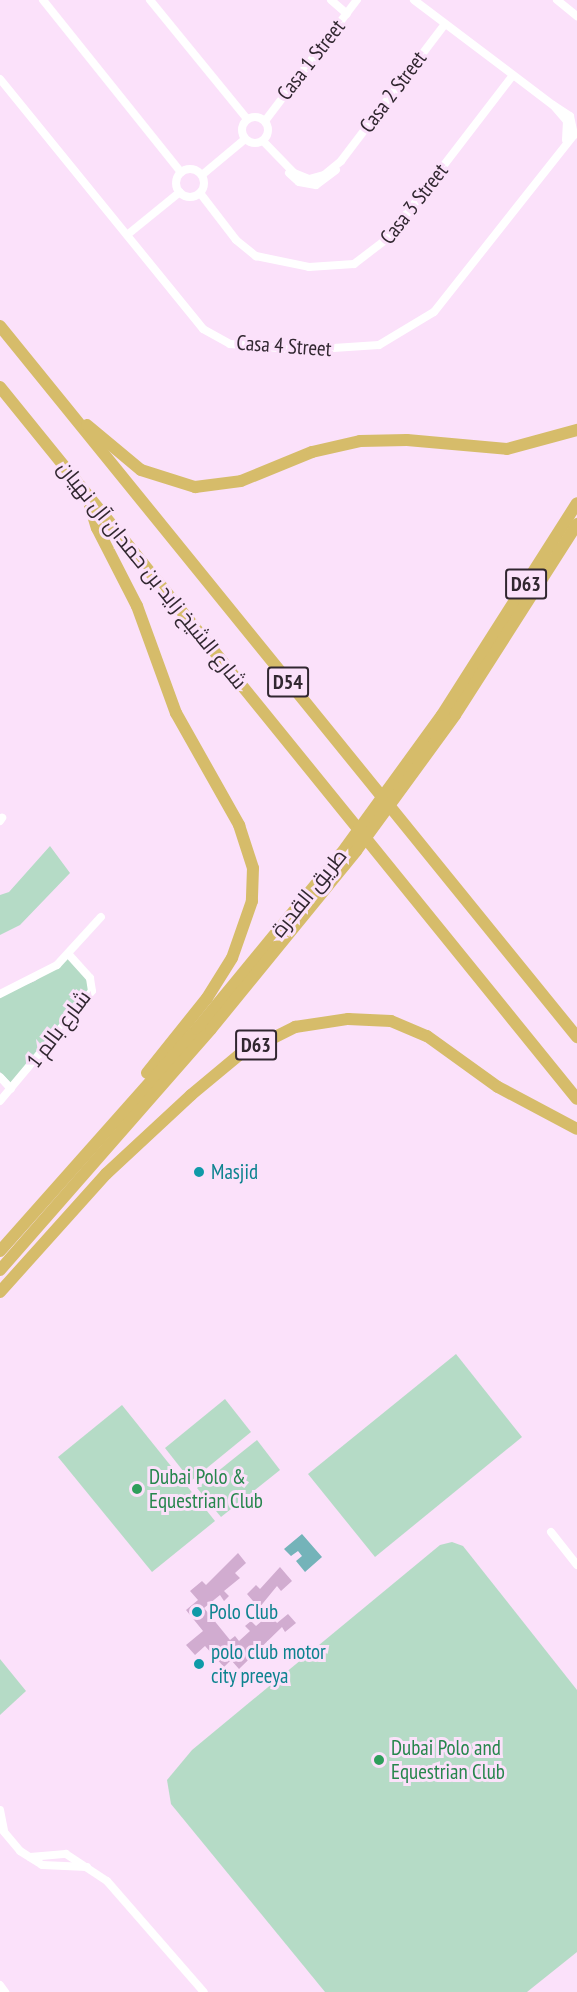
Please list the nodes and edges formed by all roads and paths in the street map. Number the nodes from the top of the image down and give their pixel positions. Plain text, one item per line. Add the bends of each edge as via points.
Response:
1 (43, 0) edge
2 (150, 0) edge
3 (331, 0) edge
4 (357, 0) edge
5 (414, 0) edge
6 (556, 0) edge
7 (347, 14) junction
8 (577, 16) edge
9 (445, 24) junction
10 (513, 75) junction
11 (0, 79) edge
12 (247, 119) junction
13 (265, 121) junction
14 (245, 139) junction
15 (263, 141) junction
16 (182, 172) junction
17 (202, 175) junction
18 (180, 192) junction
19 (200, 194) junction
20 (127, 235) junction
21 (0, 326) edge
22 (41, 380) junction
23 (0, 387) edge
24 (577, 430) edge
25 (87, 495) junction
26 (577, 503) edge
27 (577, 524) edge
28 (480, 668) junction
29 (101, 917) dead end
30 (282, 936) junction
31 (69, 955) junction
32 (0, 994) edge
33 (577, 1037) edge
34 (0, 1077) edge
35 (11, 1089) junction
36 (577, 1100) edge
37 (0, 1101) edge
38 (118, 1117) junction
39 (577, 1129) edge
40 (0, 1251) edge
41 (0, 1270) edge
42 (0, 1292) edge
43 (551, 1532) dead end
44 (577, 1564) edge
45 (0, 1810) edge
46 (2, 1829) edge
47 (30, 1857) junction
48 (87, 1867) junction
49 (0, 1985) edge
50 (5, 1992) edge
51 (204, 1992) edge

1 - 16 street
2 - 12 street
3 - 7 street
4 - 7 street, Casa 1 Street
5 - 9 street, Casa 4 Street
6 - 8 street
7 - 13 street, Casa 1 Street
9 - 10 street, Casa 4 Street
9 - 15 street, Casa 2 Street via 341,161 324,175 309,179 282,162
10 - 19 street, Casa 3 Street via 388,238 354,264 309,267 262,258 236,240
10 - 20 street, Casa 4 Street via 574,122 573,135 434,312 379,345 303,350 230,344 216,338 192,318
11 - 20 street, Casa 4 Street
12 - 13 street
12 - 14 street via 242,131
13 - 15 street via 268,133
14 - 15 street via 252,143
14 - 17 street
16 - 17 street via 190,169
16 - 18 street via 177,180
17 - 19 street
18 - 19 street via 192,197
18 - 20 street
21 - 22 main road, شارع الشيخ زايد بن حمدان آل نهيان / D54
22 - 24 main road via 121,457 151,475 184,486 230,484 312,452 360,441 407,440 507,449
22 - 33 main road, شارع الشيخ زايد بن حمدان آل نهيان / D54
23 - 25 main road, شارع الشيخ زايد بن حمدان آل نهيان / D54
25 - 36 main road, شارع الشيخ زايد بن حمدان آل نهيان / D54
25 - 38 main road via 97,528 137,606 176,713 244,835 253,879 244,927 225,972
26 - 28 main road, طريق القدرة / D63
27 - 28 main road, طريق القدرة / D63
28 - 30 main road, طريق القدرة / D63 via 390,807
29 - 31 street, شارع بالم 1
30 - 38 main road, طريق القدرة / D63
30 - 41 main road, طريق القدرة / D63
31 - 32 street, شارع بالم 1 via 35,980
31 - 35 street, شارع بالم 1 via 91,980 92,991
34 - 35 street
35 - 37 street, شارع بالم 1
38 - 40 main road, طريق القدرة / D63
39 - 42 main road, D63 via 492,1084 428,1036 391,1021 348,1019 295,1027 239,1055 191,1095 106,1174
43 - 44 street
45 - 46 street
46 - 47 street
47 - 48 street via 58,1869
47 - 48 street via 58,1853
48 - 51 street via 126,1897
49 - 50 street

